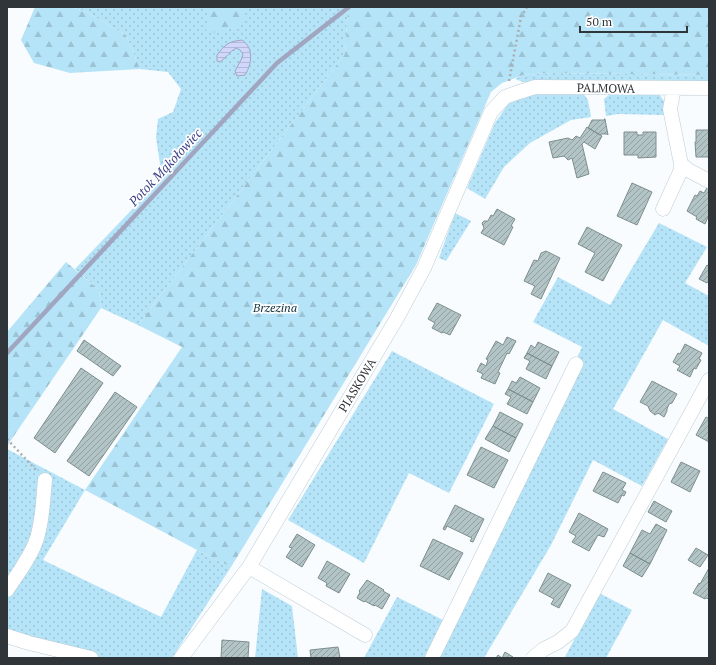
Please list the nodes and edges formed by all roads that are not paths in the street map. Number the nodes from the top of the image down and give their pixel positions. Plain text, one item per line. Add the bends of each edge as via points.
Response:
1 (674, 88) junction
2 (709, 88) edge
3 (505, 97) joint
4 (681, 164) junction
5 (709, 181) edge
6 (663, 209) dead end
7 (576, 364) dead end
8 (709, 380) edge
9 (45, 480) road end
10 (249, 567) junction
11 (7, 590) edge
12 (365, 635) dead end
13 (7, 636) edge
14 (91, 658) edge
15 (181, 658) edge
16 (432, 658) edge
17 (533, 658) edge

1 - 2 street, PALMOWA
1 - 3 street, PALMOWA via 535,87
1 - 4 street via 670,109
3 - 10 street, PIASKOWA via 492,112 424,268 397,318
4 - 5 street
4 - 6 street via 681,170
7 - 16 street
8 - 17 street via 572,631
9 - 11 street via 37,539
10 - 12 street
10 - 15 street, PIASKOWA
13 - 14 street

